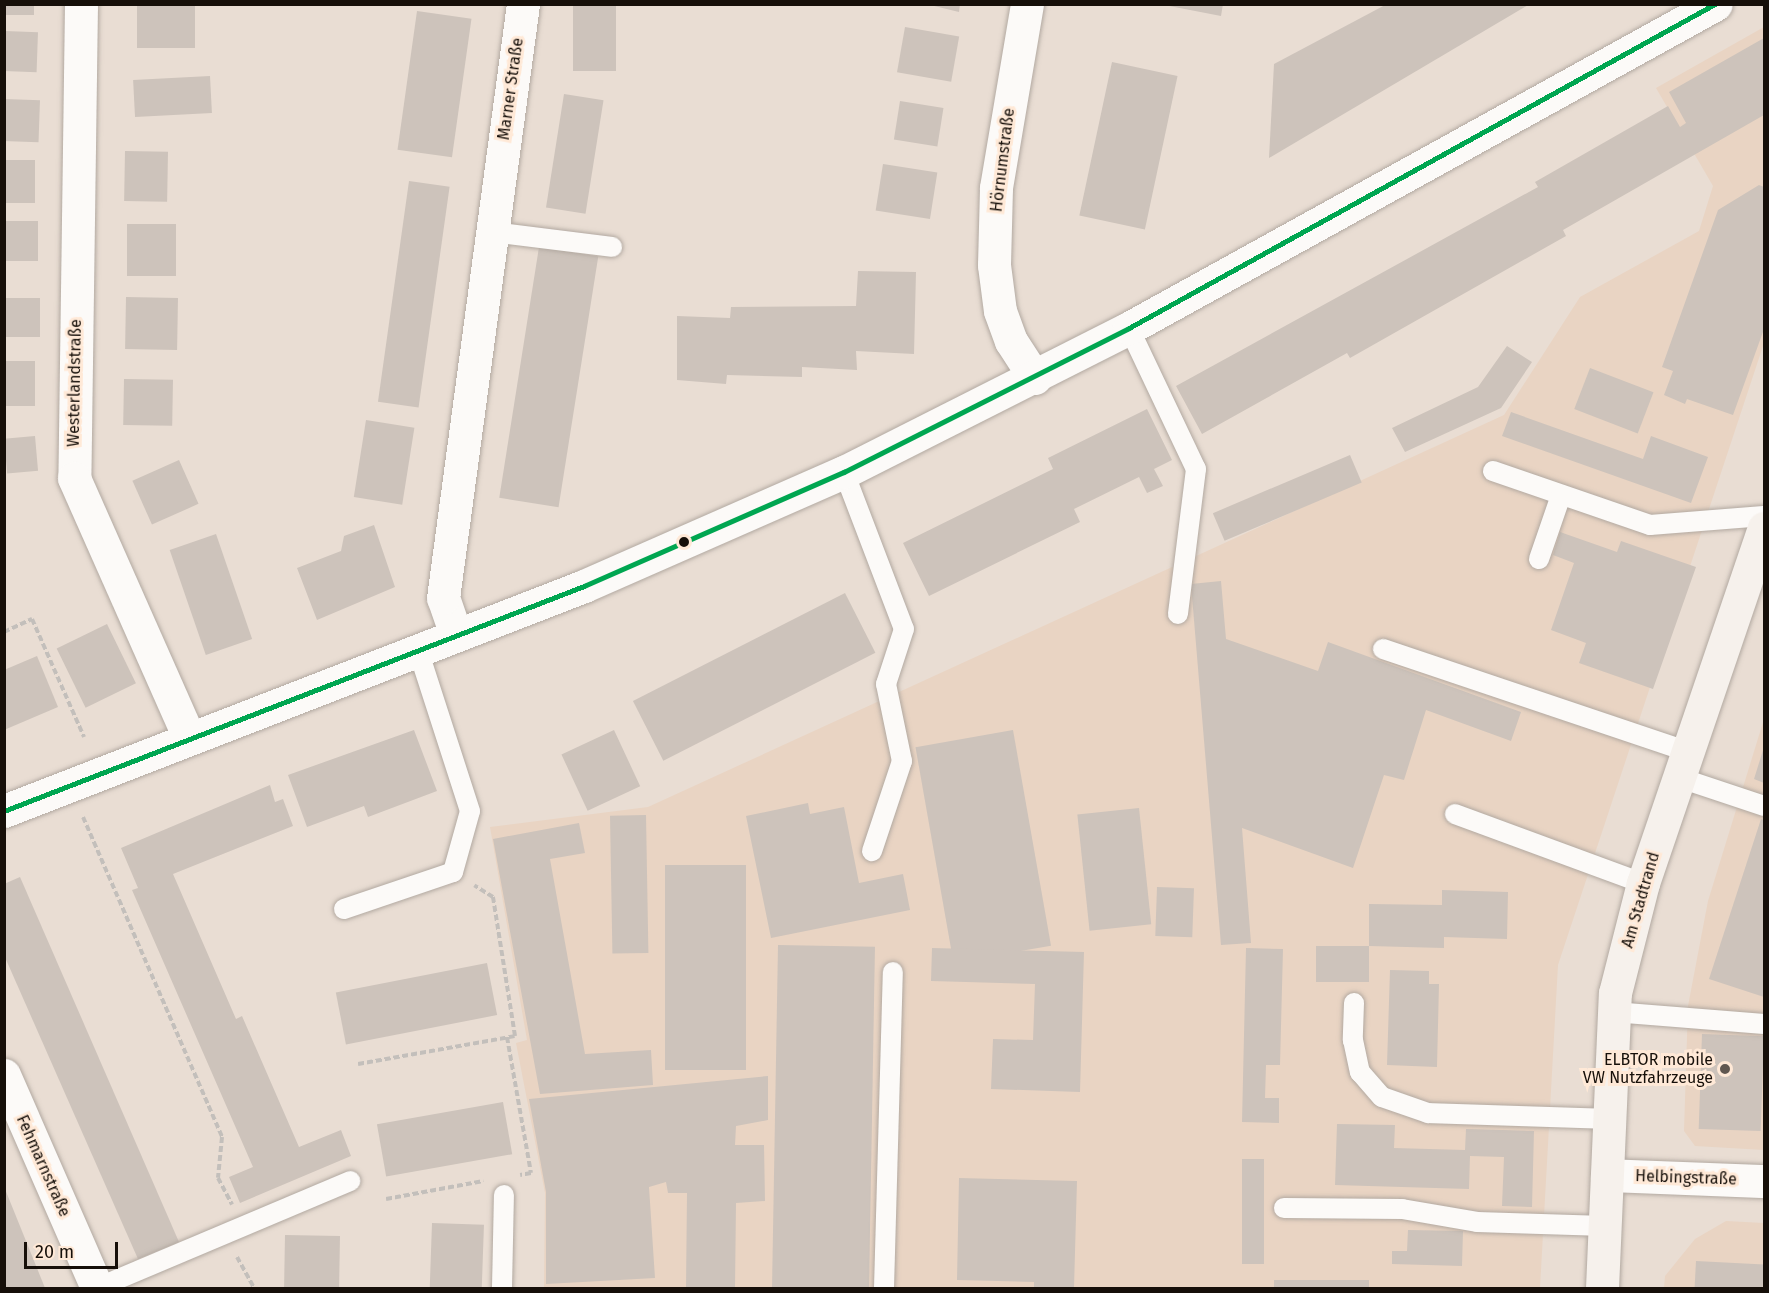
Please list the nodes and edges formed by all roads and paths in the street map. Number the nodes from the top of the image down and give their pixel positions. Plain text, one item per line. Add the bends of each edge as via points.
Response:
1 (81, 4) edge
2 (523, 4) edge
3 (1027, 4) edge
4 (1716, 4) edge
5 (492, 232) junction
6 (612, 247) dead end
7 (1129, 328) junction
8 (1035, 378) junction
9 (1493, 471) dead end
10 (844, 472) junction
11 (1561, 495) junction
12 (1764, 516) edge
13 (1764, 528) edge
14 (1539, 559) dead end
15 (1178, 614) dead end
16 (4, 632) edge
17 (456, 635) junction
18 (1383, 649) dead end
19 (418, 650) junction
20 (84, 737) dead end
21 (189, 737) junction
22 (1684, 765) junction
23 (1764, 806) edge
24 (4, 811) edge
25 (1455, 814) dead end
26 (83, 817) dead end
27 (872, 851) dead end
28 (453, 872) junction
29 (1644, 883) junction
30 (344, 909) dead end
31 (893, 972) dead end
32 (1354, 1003) dead end
33 (1614, 1012) junction
34 (1764, 1024) edge
35 (507, 1037) junction
36 (358, 1064) dead end
37 (4, 1075) edge
38 (1609, 1119) junction
39 (1607, 1174) junction
40 (511, 1176) dead end
41 (489, 1180) dead end
42 (350, 1181) dead end
43 (1764, 1181) edge
44 (504, 1195) dead end
45 (386, 1199) dead end
46 (1284, 1208) dead end
47 (243, 1226) junction
48 (1605, 1226) junction
49 (97, 1288) edge
50 (502, 1288) edge
51 (884, 1288) edge
52 (1602, 1288) edge

1 - 21 street, Westerlandstraße via 74,478
2 - 5 street, Marner Straße
3 - 8 street, Hörnumstraße via 996,188 994,265 1000,311 1011,341
4 - 7 street
5 - 6 lane
5 - 17 street, Marner Straße via 442,598
7 - 8 street
7 - 15 lane via 1196,469
8 - 10 street
9 - 11 lane
10 - 17 street via 584,586
10 - 27 lane via 904,628 886,684 902,761
11 - 12 lane via 1650,525
11 - 14 lane
13 - 22 main road, Am Stadtrand
16 - 20 path via 32,619
17 - 19 street
18 - 22 lane
19 - 21 street
19 - 28 lane via 470,811
21 - 24 street
22 - 23 lane
22 - 29 main road, Am Stadtrand
25 - 29 lane
26 - 47 path via 222,1137 218,1178
28 - 30 lane
28 - 35 path via 494,897 515,1035
29 - 33 main road, Am Stadtrand via 1615,993
31 - 51 lane
32 - 38 lane via 1353,1040 1360,1072 1382,1097 1428,1113
33 - 34 lane
33 - 38 main road, Am Stadtrand
35 - 36 path
35 - 40 path via 531,1173
37 - 49 street, Fehmarnstraße
38 - 39 main road, Am Stadtrand
39 - 43 street, Helbingstraße
39 - 48 main road, Am Stadtrand
41 - 45 path
42 - 47 lane
44 - 50 lane
46 - 48 lane via 1402,1209 1477,1222
47 - 49 lane
48 - 52 main road, Am Stadtrand

